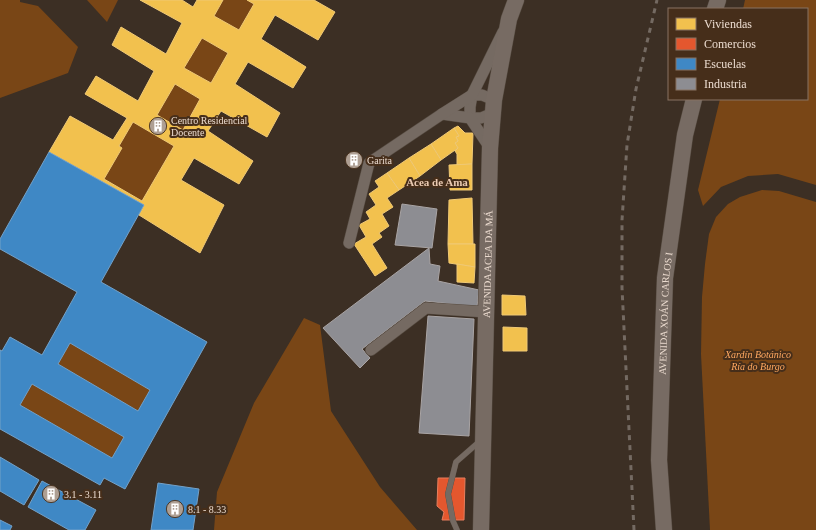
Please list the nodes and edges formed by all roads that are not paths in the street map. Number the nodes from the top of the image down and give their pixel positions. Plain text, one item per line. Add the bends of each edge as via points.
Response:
1 (516, 0) edge
2 (509, 19) junction
3 (472, 95) junction
4 (694, 100) edge
5 (494, 106) junction
6 (442, 114) junction
7 (470, 118) junction
8 (490, 148) junction
9 (348, 243) dead end
10 (486, 312) junction
11 (371, 350) dead end
12 (483, 438) junction
13 (457, 530) edge
14 (482, 530) edge
15 (664, 530) edge

1 - 2 main road, AVENIDA ACEA DA MÁ
2 - 3 street
2 - 5 main road, AVENIDA ACEA DA MÁ
3 - 5 street via 482,95
3 - 6 street
3 - 7 street
4 - 15 main road, AVENIDA XOÁN CARLOS I via 685,135 665,278 659,460
5 - 7 street via 481,118
5 - 8 main road, AVENIDA ACEA DA MÁ
6 - 7 street
6 - 9 street via 369,163
7 - 8 street
8 - 10 main road, AVENIDA ACEA DA MÁ
10 - 11 street via 426,308
10 - 12 main road, AVENIDA ACEA DA MÁ
12 - 13 lane via 456,462 448,494
12 - 14 main road, AVENIDA ACEA DA MÁ via 485,491

